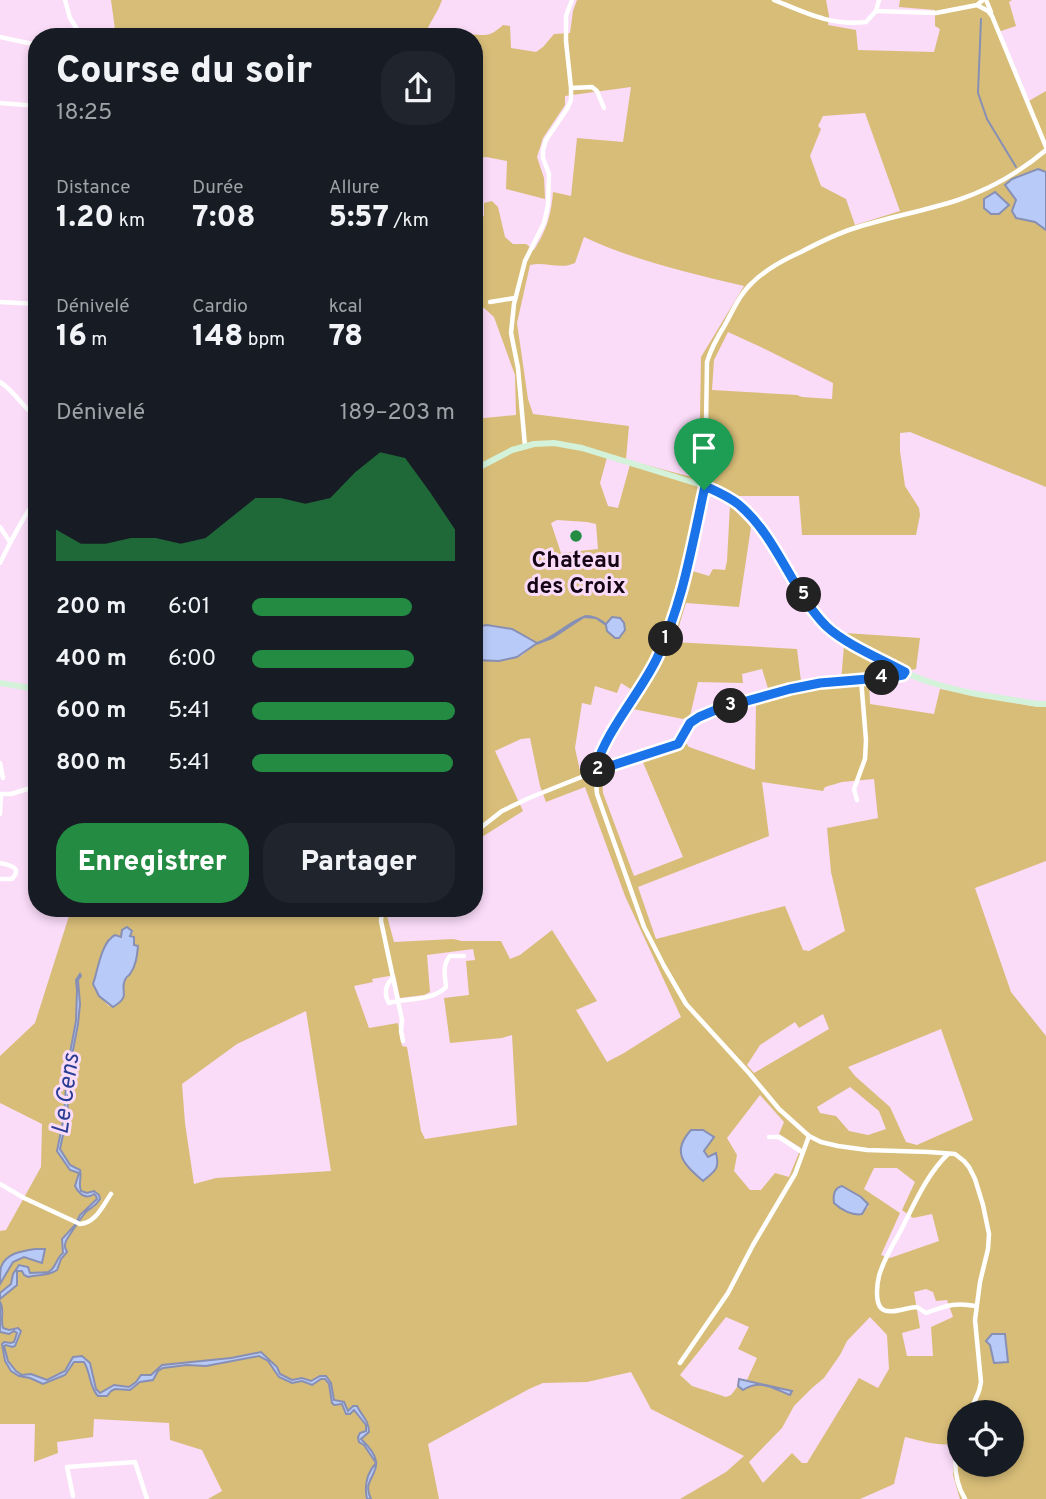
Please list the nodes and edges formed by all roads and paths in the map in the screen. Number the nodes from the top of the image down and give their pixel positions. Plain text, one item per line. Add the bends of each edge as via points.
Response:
1 (65, 0) edge
2 (572, 0) edge
3 (774, 0) edge
4 (879, 0) edge
5 (985, 0) edge
6 (977, 5) junction
7 (876, 11) junction
8 (992, 16) junction
9 (76, 28) edge
10 (0, 37) edge
11 (28, 43) edge
12 (571, 88) junction
13 (0, 103) edge
14 (28, 105) edge
15 (604, 108) dead end
16 (1046, 149) edge
17 (516, 298) junction
18 (0, 302) edge
19 (490, 302) dead end
20 (28, 304) edge
21 (0, 382) edge
22 (28, 411) edge
23 (525, 446) junction
24 (483, 465) edge
25 (705, 486) junction
26 (28, 510) edge
27 (0, 527) edge
28 (10, 542) junction
29 (0, 564) edge
30 (905, 672) junction
31 (861, 679) junction
32 (0, 683) edge
33 (28, 688) edge
34 (1046, 704) edge
35 (0, 763) edge
36 (595, 771) junction
37 (3, 778) dead end
38 (28, 789) edge
39 (1, 794) edge
40 (857, 800) dead end
41 (0, 814) edge
42 (483, 826) edge
43 (0, 863) edge
44 (0, 879) edge
45 (381, 917) edge
46 (464, 956) dead end
47 (392, 979) junction
48 (397, 1001) junction
49 (403, 1041) dead end
50 (809, 1136) junction
51 (769, 1137) dead end
52 (803, 1153) junction
53 (948, 1154) junction
54 (0, 1184) edge
55 (111, 1194) dead end
56 (976, 1306) junction
57 (680, 1363) dead end
58 (976, 1400) edge
59 (957, 1477) edge
60 (73, 1496) dead end
61 (147, 1499) edge
62 (965, 1499) edge

1 - 9 street
2 - 12 street via 566,16
3 - 7 street via 841,24 866,22
4 - 7 street
5 - 6 street
5 - 8 street
6 - 7 street via 936,13
6 - 8 street
8 - 16 street
10 - 11 street
12 - 15 street via 592,87
12 - 17 street via 567,109 543,150 549,174 548,205 525,261
13 - 14 street
16 - 25 street via 1004,179 971,195 852,229 777,263 752,283 710,353
17 - 19 street
17 - 23 street via 511,333
18 - 20 street
21 - 22 street
23 - 24 street
23 - 25 street via 571,446
25 - 30 street via 738,504 752,519 825,625
25 - 36 street via 670,630
26 - 28 street
27 - 28 street
28 - 29 street
30 - 31 street
30 - 34 street via 958,689
31 - 36 street via 800,687 718,709 690,723 678,744
31 - 40 street via 866,740 865,759 854,789
32 - 33 street
35 - 37 street
36 - 42 street via 502,811
36 - 50 street via 597,794 644,927 686,1004 779,1109
38 - 39 street
39 - 41 street
43 - 44 street via 13,866 16,873 12,879
45 - 47 street
46 - 48 street via 446,960 446,987 441,992
47 - 48 street
47 - 48 street via 387,1000
48 - 49 street
50 - 52 street
50 - 53 street via 838,1146
51 - 52 street via 779,1137
52 - 57 street via 728,1293
53 - 56 street via 964,1161 975,1179 989,1234
53 - 56 street via 933,1170 885,1260 878,1302 888,1311 919,1307 926,1313 950,1304
54 - 55 street via 80,1224 93,1220
56 - 58 street via 981,1382
59 - 62 street
60 - 61 street via 67,1466 135,1462

